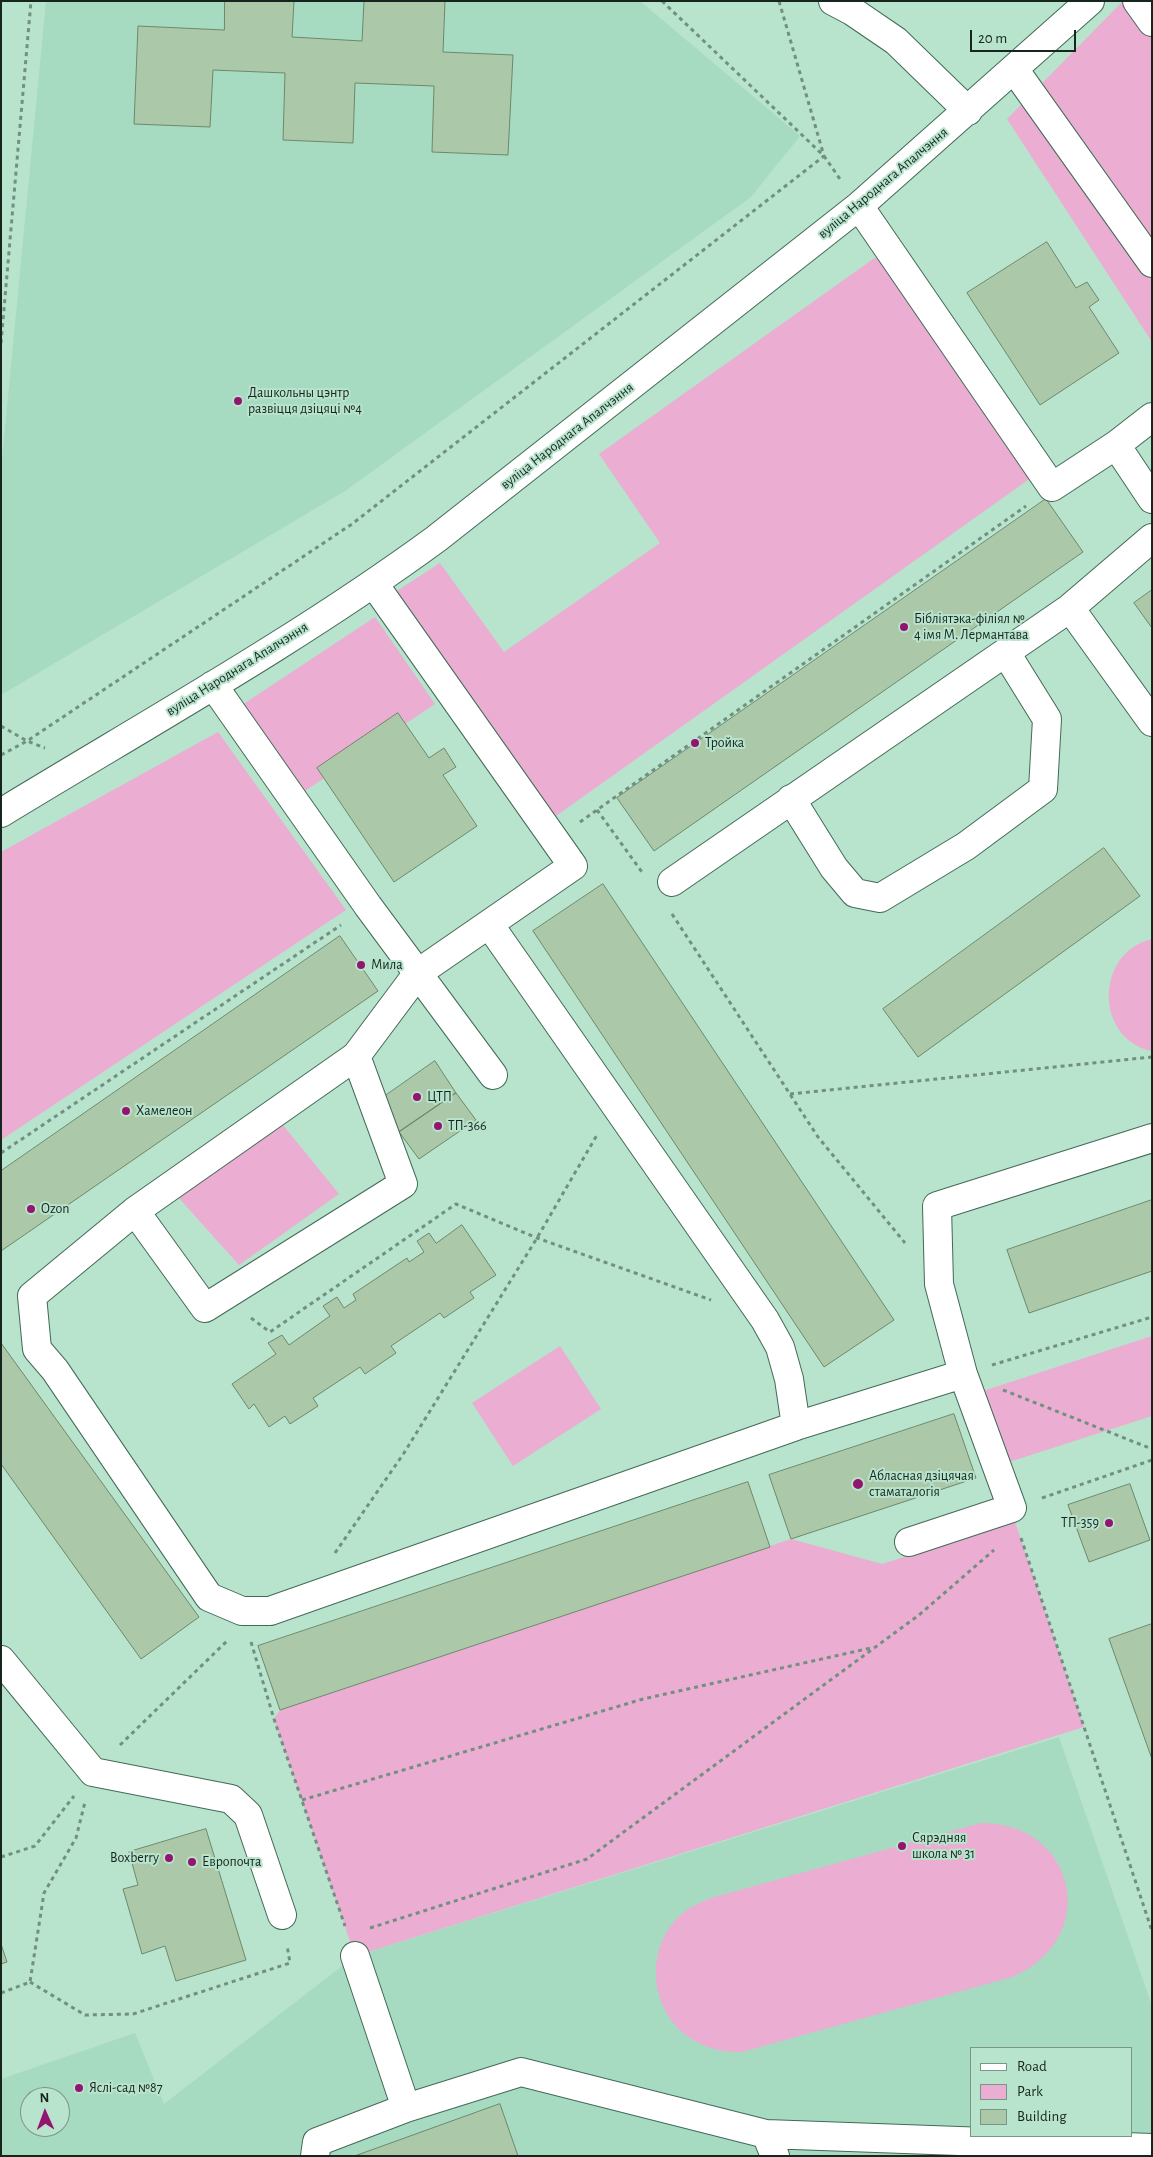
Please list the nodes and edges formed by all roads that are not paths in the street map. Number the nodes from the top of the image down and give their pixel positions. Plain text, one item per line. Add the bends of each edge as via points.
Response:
1 (833, 1) edge
2 (1090, 1) edge
3 (1137, 1) edge
4 (1152, 22) edge
5 (1014, 69) junction
6 (968, 111) junction
7 (859, 206) junction
8 (1152, 263) edge
9 (1152, 417) edge
10 (1116, 445) junction
11 (1152, 499) edge
12 (1152, 538) edge
13 (374, 584) junction
14 (1070, 608) junction
15 (1006, 653) junction
16 (213, 685) junction
17 (1152, 722) edge
18 (791, 799) junction
19 (1, 813) edge
20 (669, 895) road end
21 (489, 924) junction
22 (418, 973) junction
23 (356, 1056) junction
24 (493, 1075) dead end
25 (1152, 1138) edge
26 (134, 1211) junction
27 (963, 1374) junction
28 (796, 1426) junction
29 (909, 1542) dead end
30 (1, 1660) edge
31 (282, 1915) road end
32 (352, 1945) road end
33 (406, 2108) junction
34 (770, 2145) edge
35 (1152, 2148) edge
36 (315, 2156) edge

1 - 6 street via 896,41
2 - 5 street, вуліца Народнага Апалчэння
3 - 4 street
5 - 6 street, вуліца Народнага Апалчэння
5 - 8 street
6 - 7 street, вуліца Народнага Апалчэння
7 - 10 street via 1052,487
7 - 13 street, вуліца Народнага Апалчэння via 436,539
9 - 10 street
10 - 11 street
12 - 14 street
13 - 16 street, вуліца Народнага Апалчэння
13 - 21 street via 573,866
14 - 15 street
14 - 17 street
15 - 18 street
15 - 18 street via 1047,719 1043,789 966,846 880,898 855,893 834,868
16 - 19 street, вуліца Народнага Апалчэння
16 - 22 street
18 - 20 street
21 - 22 street
21 - 28 street via 765,1320 780,1347
22 - 23 street
22 - 24 street
23 - 26 street
23 - 26 street via 403,1184 205,1308
25 - 27 street via 937,1206 939,1284
26 - 28 street via 32,1296 37,1349 55,1370 209,1597 243,1617 270,1611
27 - 28 street
27 - 29 street via 1012,1508
30 - 31 street via 93,1772 231,1799 248,1815
32 - 33 street
33 - 34 street via 521,2072
33 - 36 street via 317,2142
34 - 35 street

